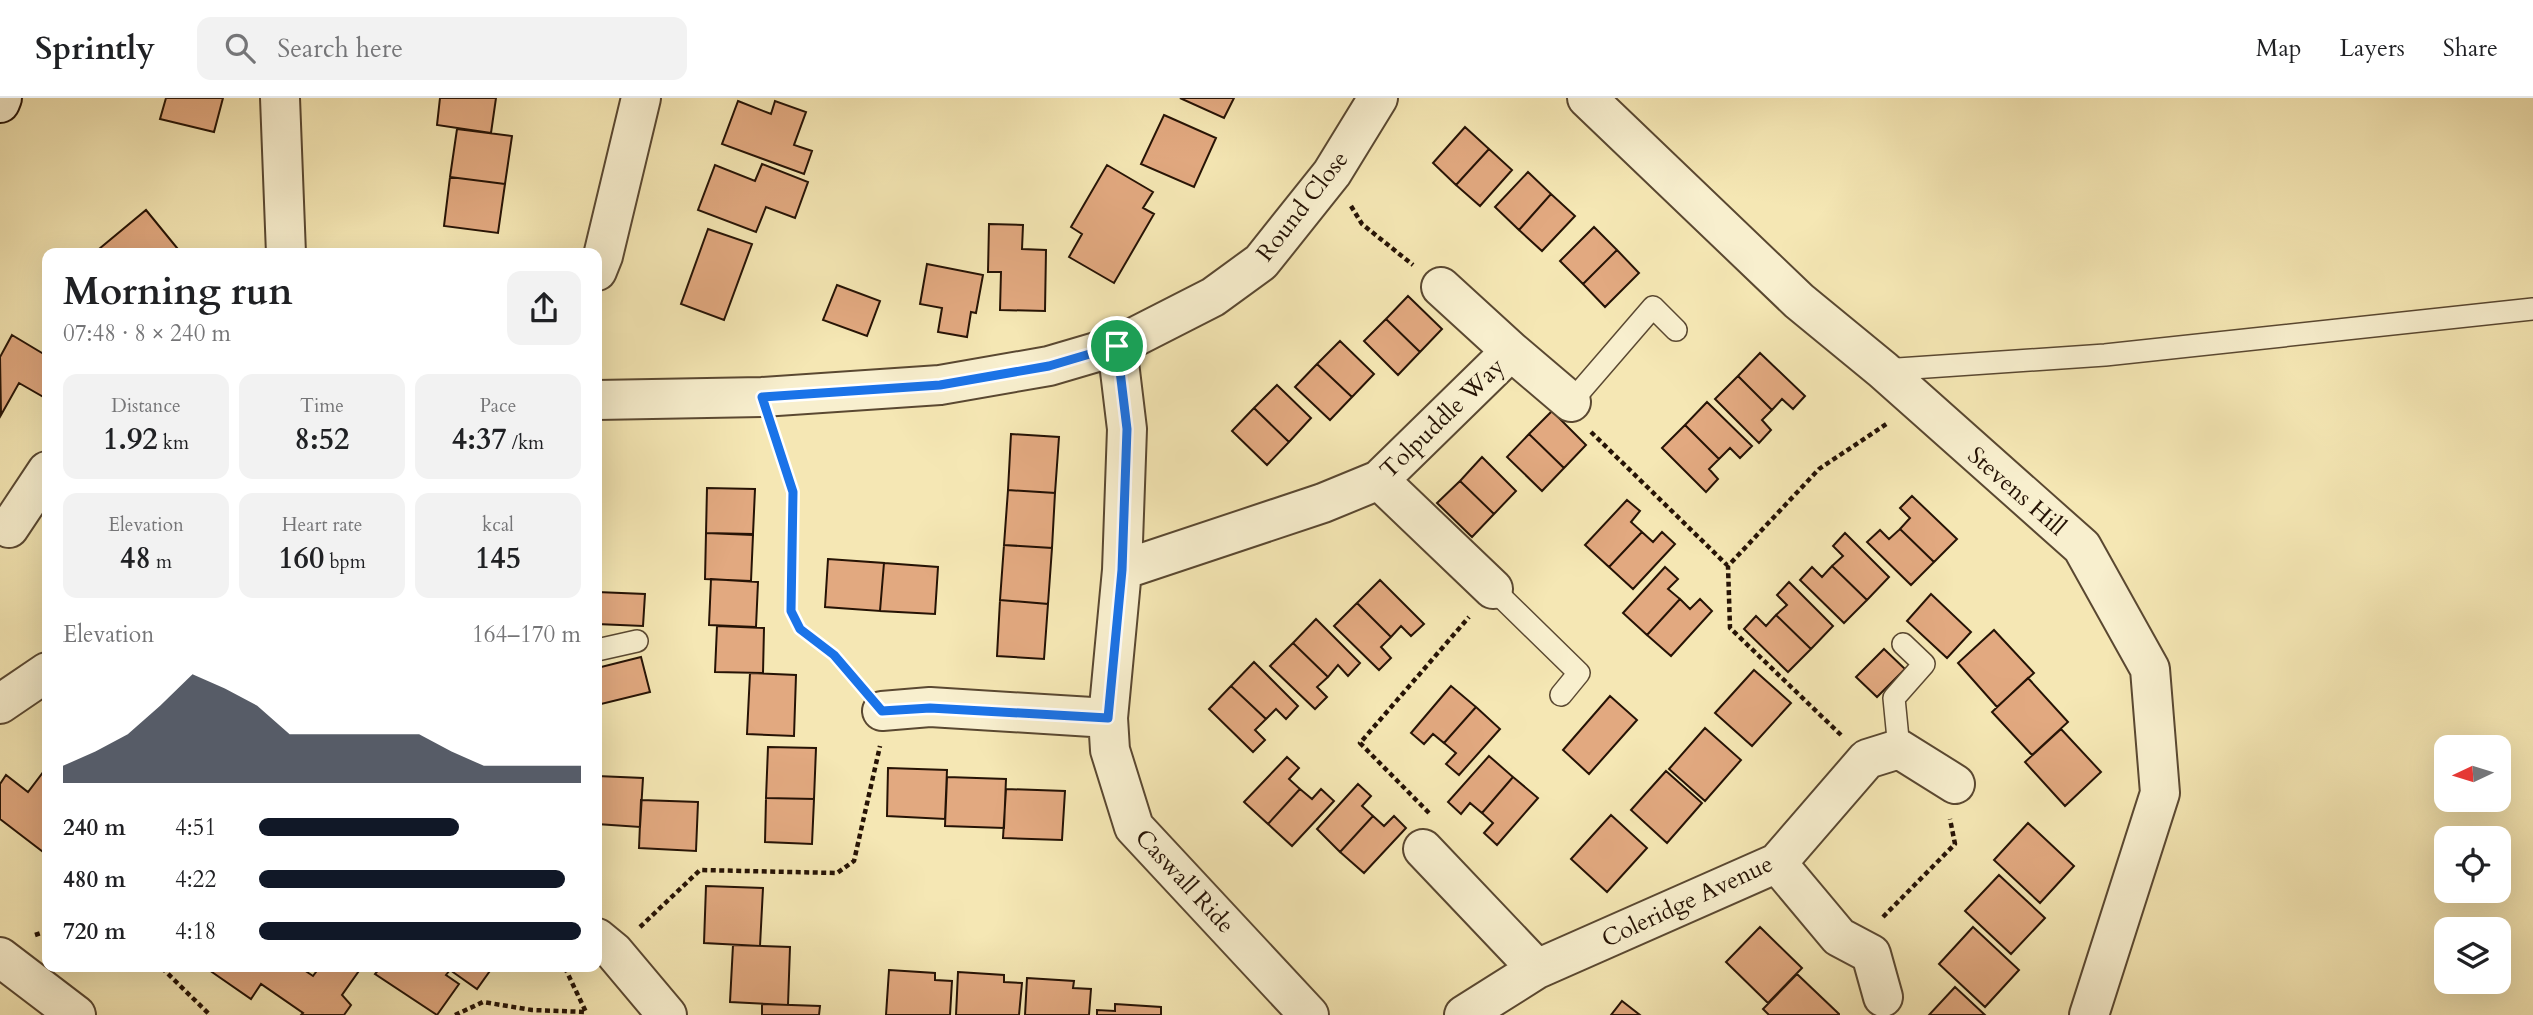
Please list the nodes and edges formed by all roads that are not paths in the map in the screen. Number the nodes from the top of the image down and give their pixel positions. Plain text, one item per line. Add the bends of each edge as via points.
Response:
1 (2, 98) edge
2 (280, 98) edge
3 (641, 98) edge
4 (1378, 98) edge
5 (1587, 98) edge
6 (0, 103) edge
7 (286, 248) edge
8 (602, 258) edge
9 (1441, 287) road end
10 (2533, 309) edge
11 (1676, 330) dead end
12 (1117, 346) junction
13 (1511, 351) junction
14 (1883, 370) junction
15 (602, 400) edge
16 (1571, 402) joint
17 (42, 478) edge
18 (1379, 480) junction
19 (9, 528) dead end
20 (1122, 570) junction
21 (1493, 589) joint
22 (637, 641) dead end
23 (1903, 644) dead end
24 (602, 649) edge
25 (42, 675) edge
26 (1561, 695) dead end
27 (0, 704) edge
28 (882, 711) road end
29 (1108, 718) junction
30 (1883, 754) junction
31 (1955, 784) road end
32 (1423, 849) road end
33 (1777, 863) junction
34 (605, 945) edge
35 (0, 957) edge
36 (1537, 969) junction
37 (1883, 997) dead end
38 (76, 1015) edge
39 (667, 1015) edge
40 (1310, 1015) edge
41 (1464, 1015) edge
42 (2090, 1015) edge

1 - 6 street
2 - 7 street
3 - 8 street
4 - 12 street, Round Close via 1332,173 1261,262 1213,297
5 - 14 street, Stevens Hill via 1799,301
9 - 13 street, Tolpuddle Way
10 - 14 lane via 2105,355
11 - 16 lane via 1653,307
12 - 15 street, Round Close via 1049,366 940,385 762,397
12 - 20 street, Caswall Ride via 1127,429
13 - 16 street
13 - 18 street, Tolpuddle Way
14 - 42 street, Stevens Hill via 2082,547 2150,669 2160,793
17 - 19 street
18 - 20 street, Tolpuddle Way
18 - 21 street
20 - 29 street, Caswall Ride
21 - 26 lane via 1579,673
22 - 24 lane
23 - 30 lane via 1924,664 1894,698
25 - 27 street
28 - 29 street via 930,708
29 - 40 street, Caswall Ride via 1110,750 1134,827
30 - 31 street
30 - 33 street, Coleridge Avenue
32 - 36 street
33 - 36 street, Coleridge Avenue
33 - 37 street via 1839,937 1871,954
34 - 39 street
35 - 38 street
36 - 41 street, Coleridge Avenue

